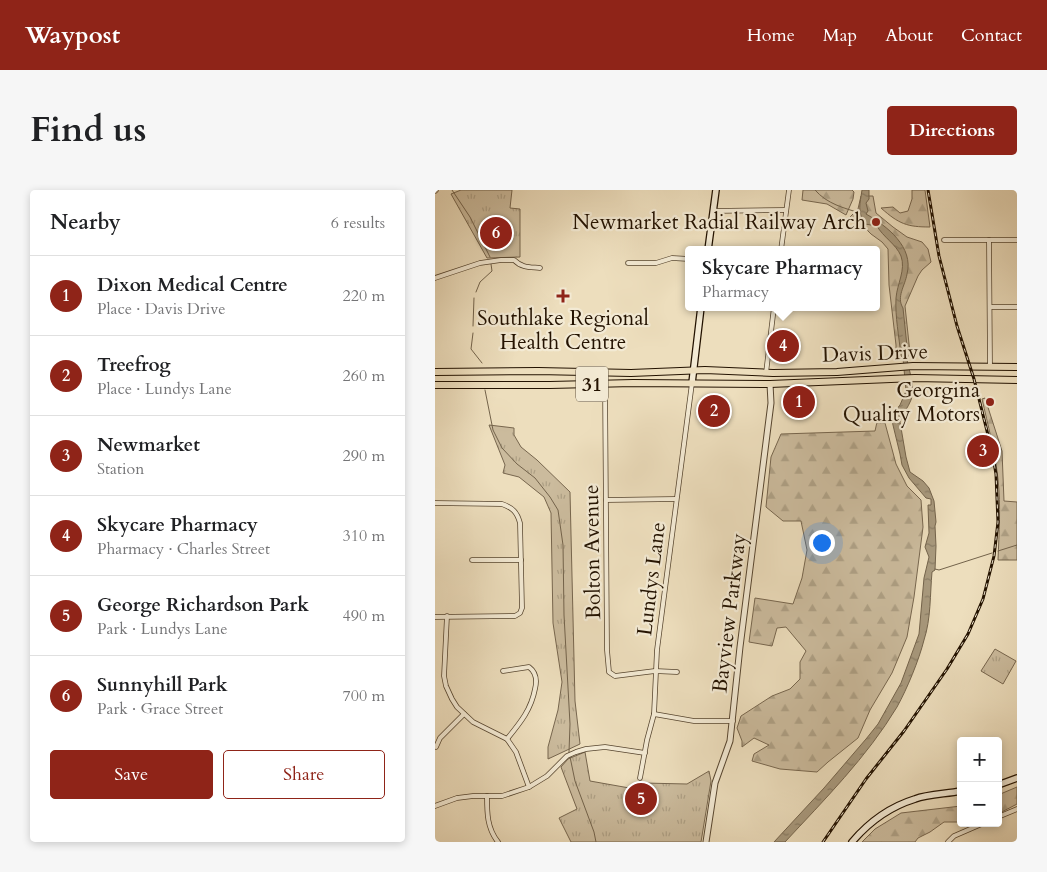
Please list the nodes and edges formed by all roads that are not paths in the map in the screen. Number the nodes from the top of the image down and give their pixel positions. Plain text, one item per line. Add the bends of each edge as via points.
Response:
1 (716, 190) edge
2 (789, 190) edge
3 (786, 210) junction
4 (713, 211) junction
5 (944, 240) dead end
6 (989, 240) junction
7 (1017, 240) edge
8 (709, 246) edge
9 (782, 246) edge
10 (685, 258) edge
11 (628, 263) dead end
12 (540, 268) dead end
13 (435, 278) edge
14 (990, 307) junction
15 (1017, 307) edge
16 (700, 311) edge
17 (774, 311) edge
18 (990, 367) junction
19 (1017, 367) edge
20 (693, 370) junction
21 (435, 372) edge
22 (766, 373) junction
23 (1017, 380) edge
24 (691, 383) junction
25 (605, 384) junction
26 (770, 384) junction
27 (435, 385) edge
28 (676, 499) junction
29 (606, 500) junction
30 (435, 503) edge
31 (472, 560) dead end
32 (521, 560) junction
33 (435, 616) edge
34 (447, 616) junction
35 (503, 670) dead end
36 (655, 671) junction
37 (677, 672) dead end
38 (464, 714) junction
39 (654, 714) junction
40 (733, 721) junction
41 (507, 739) junction
42 (435, 747) edge
43 (645, 753) junction
44 (640, 778) dead end
45 (1017, 778) edge
46 (1002, 784) edge
47 (529, 788) junction
48 (957, 792) edge
49 (487, 796) junction
50 (435, 806) edge
51 (1017, 809) edge
52 (1002, 815) edge
53 (975, 827) edge
54 (497, 842) edge
55 (706, 842) edge
56 (851, 842) edge
57 (947, 842) edge

1 - 4 main road
2 - 3 street
3 - 4 street
3 - 9 street
4 - 8 main road
5 - 6 street
6 - 7 street
6 - 14 street
10 - 11 street
12 - 13 street via 525,267 514,260 493,260
14 - 15 street
14 - 18 street
16 - 20 main road
17 - 22 street
18 - 19 main road, Davis Drive / 31
18 - 22 main road, Davis Drive / 31 via 913,366
20 - 21 main road, Davis Drive / 31 via 631,373
20 - 22 main road, Davis Drive / 31
20 - 24 main road
23 - 26 main road, Davis Drive / 31 via 915,378
24 - 25 main road, Davis Drive / 31
24 - 26 main road, Davis Drive / 31
24 - 28 street, Lundys Lane
25 - 27 main road, Davis Drive / 31
25 - 29 street, Bolton Avenue
26 - 40 street, Bayview Parkway via 771,404
28 - 29 street
28 - 36 street, Lundys Lane
29 - 36 street, Bolton Avenue via 609,672 618,677
30 - 32 street via 502,504 510,507 518,515 520,523
31 - 32 street
32 - 34 street via 521,613 515,616
33 - 34 street
34 - 38 street via 444,676 452,699
35 - 41 street via 529,668 537,679 529,710
36 - 37 street
36 - 39 street, Lundys Lane
38 - 41 street
38 - 42 street via 439,738
39 - 40 street via 694,721
39 - 43 street, Lundys Lane
40 - 55 street, Bayview Parkway via 730,741 717,775
41 - 47 street via 516,752
43 - 44 street, Lundys Lane
43 - 47 street via 605,747 576,752
45 - 46 main road
47 - 49 street via 502,796
48 - 56 main road via 916,798 897,806 871,821
49 - 50 street via 457,798
49 - 54 street via 488,822
51 - 52 street
53 - 57 street

